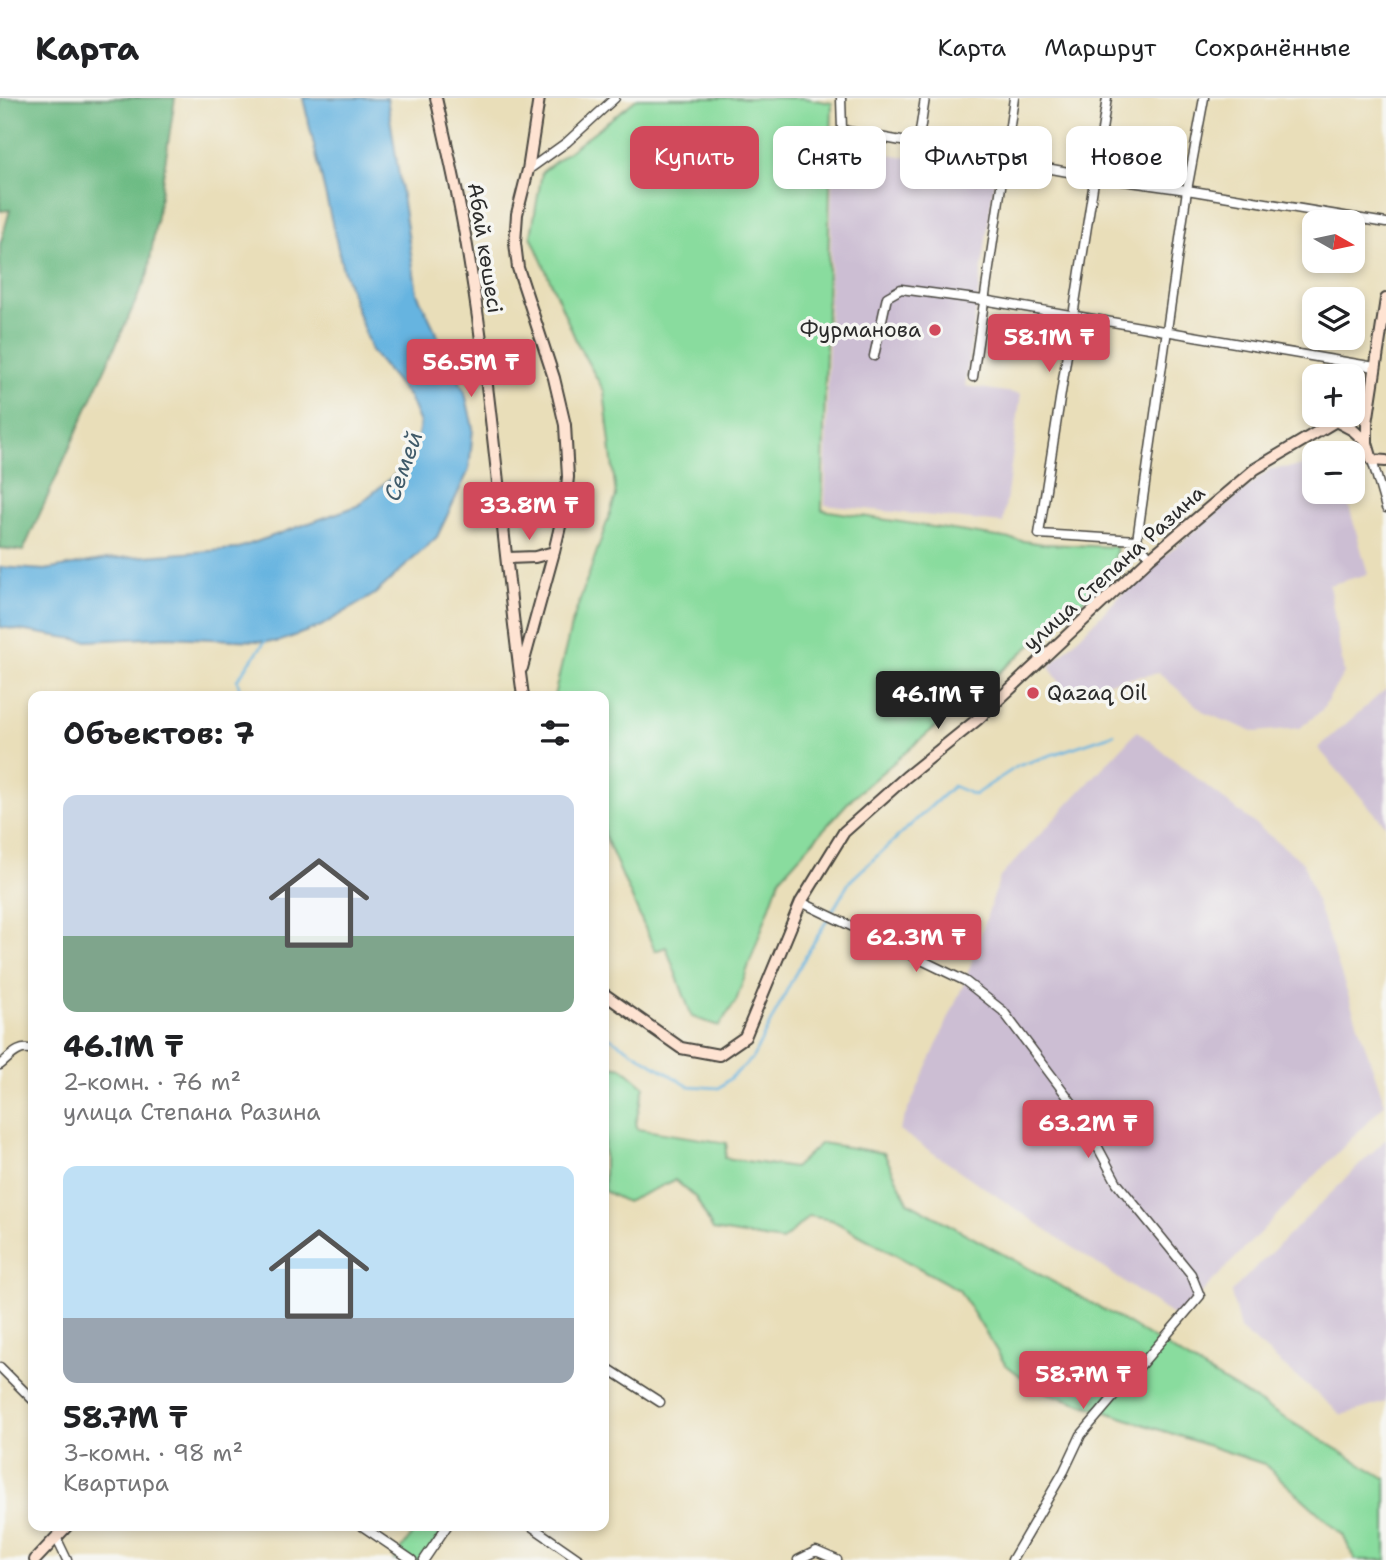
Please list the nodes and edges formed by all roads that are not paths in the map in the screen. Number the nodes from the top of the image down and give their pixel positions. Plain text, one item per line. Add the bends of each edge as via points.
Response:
1 (436, 98) edge
2 (539, 98) edge
3 (615, 98) edge
4 (841, 98) edge
5 (925, 98) edge
6 (1014, 98) edge
7 (1107, 98) edge
8 (1204, 98) edge
9 (921, 126) edge
10 (1010, 126) edge
11 (1102, 126) edge
12 (900, 141) edge
13 (528, 170) junction
14 (1001, 189) edge
15 (1092, 189) edge
16 (1180, 189) edge
17 (1187, 190) junction
18 (1386, 223) edge
19 (1386, 299) edge
20 (984, 300) junction
21 (1072, 316) junction
22 (1166, 332) junction
23 (874, 356) dead end
24 (1380, 368) edge
25 (973, 377) dead end
26 (1370, 396) junction
27 (1365, 400) edge
28 (1326, 427) edge
29 (1350, 427) edge
30 (1367, 443) junction
31 (1372, 460) junction
32 (1386, 461) edge
33 (1386, 508) edge
34 (1137, 540) junction
35 (554, 552) junction
36 (508, 558) junction
37 (1150, 558) junction
38 (520, 677) junction
39 (522, 691) edge
40 (801, 902) junction
41 (609, 998) edge
42 (28, 1049) edge
43 (0, 1065) edge
44 (0, 1367) edge
45 (609, 1369) edge
46 (28, 1395) edge
47 (660, 1402) dead end
48 (62, 1531) edge
49 (369, 1531) edge
50 (444, 1531) edge
51 (538, 1531) edge
52 (56, 1537) junction
53 (34, 1560) edge
54 (67, 1560) edge
55 (412, 1560) edge
56 (424, 1560) edge
57 (580, 1560) edge
58 (798, 1560) edge
59 (837, 1560) edge
60 (1012, 1560) edge

1 - 36 main road, Абай көшесі via 470,260
2 - 13 main road
3 - 13 street
4 - 12 street via 842,130
5 - 9 street
6 - 10 street
7 - 11 street
8 - 17 street
13 - 35 main road via 517,214 518,268 565,425 568,477
14 - 20 street
15 - 21 street
16 - 17 street
17 - 18 street
17 - 22 street
19 - 24 main road
20 - 21 street
20 - 23 street via 901,289 887,297
20 - 25 street
21 - 22 street
21 - 34 street via 1039,534
22 - 24 street
22 - 34 street
24 - 26 main road
26 - 27 main road
26 - 30 main road
28 - 37 main road, улица Степана Разина via 1255,469
29 - 30 main road
30 - 31 main road
31 - 32 main road
31 - 33 street
34 - 37 street
35 - 36 main road
35 - 38 main road
36 - 38 main road, Абай көшесі
37 - 40 main road, улица Степана Разина via 978,719 844,832
38 - 39 main road, Абай көшесі
40 - 41 main road, улица Степана Разина via 745,1037 719,1055 681,1048
40 - 60 street via 965,981 1003,1011 1079,1112 1117,1183 1191,1273 1200,1296 1082,1435
42 - 43 street
44 - 46 street
45 - 47 street
48 - 52 main road
49 - 55 street
50 - 56 street
51 - 57 street
52 - 53 main road
52 - 54 street
58 - 59 street via 816,1551

